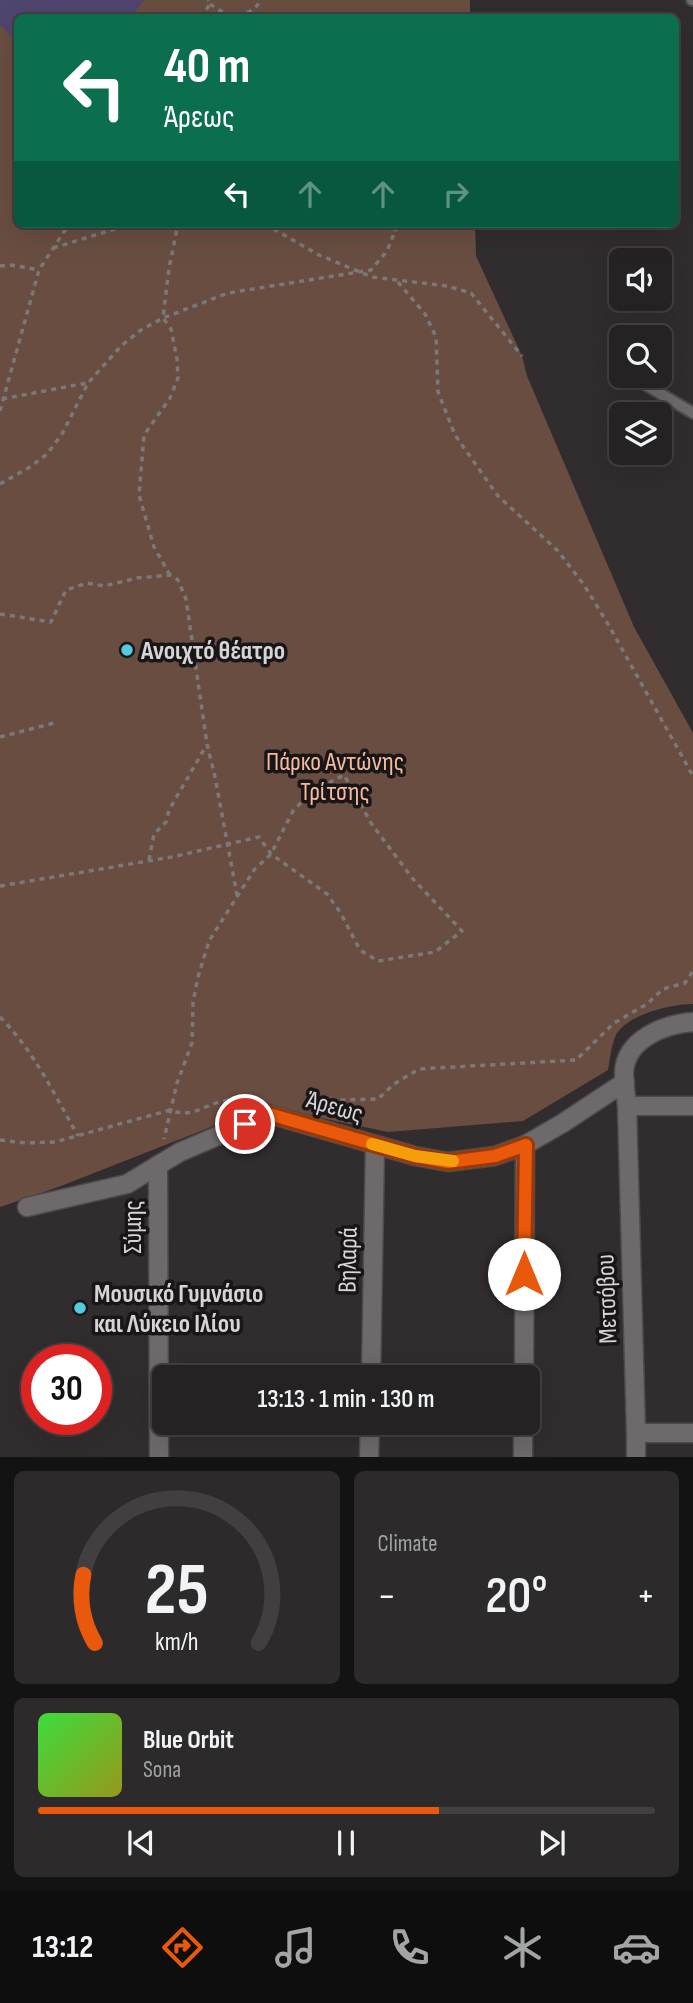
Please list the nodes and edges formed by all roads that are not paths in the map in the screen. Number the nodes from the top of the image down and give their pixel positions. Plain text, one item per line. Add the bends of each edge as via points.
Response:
1 (651, 388) edge
2 (693, 413) edge
3 (693, 1022) edge
4 (625, 1082) junction
5 (627, 1106) junction
6 (693, 1106) edge
7 (375, 1145) junction
8 (526, 1145) junction
9 (158, 1165) junction
10 (27, 1208) dead end
11 (371, 1365) edge
12 (524, 1365) edge
13 (636, 1433) junction
14 (693, 1433) edge
15 (370, 1435) edge
16 (523, 1435) edge
17 (159, 1457) edge
18 (369, 1457) edge
19 (523, 1457) edge
20 (636, 1457) edge

1 - 2 lane
3 - 4 street, Μετσόβου via 646,1035 626,1061
4 - 5 street, Μετσόβου
4 - 8 street, Άρεως
5 - 6 street
5 - 13 street, Μετσόβου
7 - 8 street, Άρεως via 448,1162 495,1156
7 - 9 street, Άρεως via 269,1114
7 - 11 street, Βηλαρά
8 - 12 street
9 - 10 street, Άρεως via 113,1189
9 - 17 street, Σύμης
13 - 14 street
13 - 20 street, Μετσόβου
15 - 18 street
16 - 19 street

